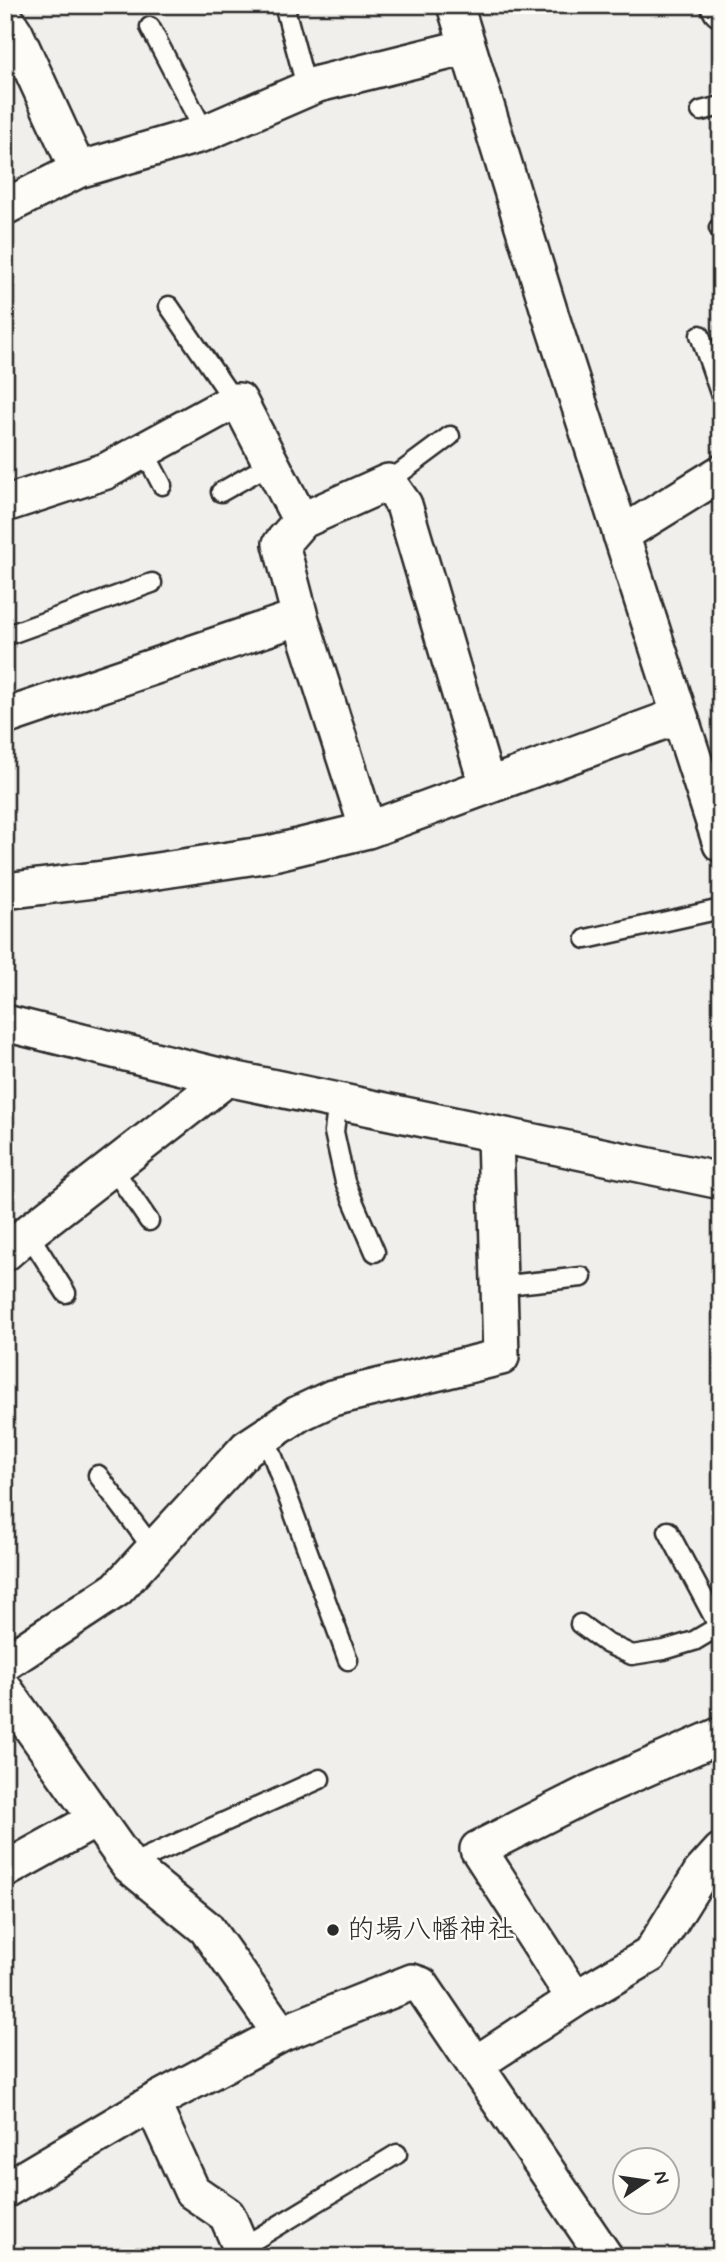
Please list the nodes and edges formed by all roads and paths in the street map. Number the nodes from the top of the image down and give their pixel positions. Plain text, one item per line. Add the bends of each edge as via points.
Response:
1 (284, 5) edge
2 (456, 5) edge
3 (5, 18) edge
4 (150, 27) dead end
5 (467, 47) junction
6 (307, 90) junction
7 (721, 106) edge
8 (701, 111) dead end
9 (205, 133) junction
10 (78, 170) junction
11 (5, 207) edge
12 (169, 306) dead end
13 (700, 335) dead end
14 (721, 396) edge
15 (234, 401) junction
16 (450, 436) dead end
17 (143, 449) junction
18 (272, 463) junction
19 (721, 473) edge
20 (388, 482) junction
21 (162, 485) dead end
22 (221, 492) dead end
23 (5, 504) edge
24 (301, 521) junction
25 (621, 535) junction
26 (152, 583) dead end
27 (300, 617) junction
28 (5, 636) edge
29 (678, 716) junction
30 (5, 717) edge
31 (487, 785) junction
32 (368, 830) junction
33 (721, 844) edge
34 (5, 891) edge
35 (721, 909) edge
36 (586, 939) dead end
37 (5, 1023) edge
38 (227, 1078) junction
39 (338, 1101) junction
40 (495, 1134) junction
41 (112, 1167) junction
42 (721, 1181) edge
43 (149, 1221) dead end
44 (17, 1243) edge
45 (375, 1252) dead end
46 (582, 1277) dead end
47 (497, 1286) junction
48 (66, 1293) dead end
49 (265, 1435) junction
50 (98, 1475) dead end
51 (668, 1531) dead end
52 (154, 1550) junction
53 (580, 1624) dead end
54 (719, 1625) edge
55 (348, 1660) dead end
56 (5, 1663) edge
57 (5, 1690) edge
58 (721, 1735) edge
59 (320, 1779) dead end
60 (95, 1820) junction
61 (721, 1851) edge
62 (129, 1865) junction
63 (5, 1870) edge
64 (575, 1999) junction
65 (281, 2034) junction
66 (476, 2064) junction
67 (152, 2103) junction
68 (397, 2154) dead end
69 (6, 2189) edge
70 (243, 2252) edge
71 (605, 2257) edge

1 - 6 lane
2 - 5 street
3 - 10 street
4 - 9 lane
5 - 6 street
5 - 25 street
6 - 9 street
7 - 8 lane
9 - 10 street
10 - 11 street
12 - 15 lane
13 - 14 lane
15 - 17 street
15 - 18 street via 239,401
16 - 20 lane
17 - 21 lane
17 - 23 street via 106,471
18 - 22 lane
18 - 24 street
19 - 25 street
20 - 24 street
20 - 31 street via 404,505
24 - 27 street via 281,544
25 - 29 street
26 - 28 lane
27 - 30 street
27 - 32 street
29 - 31 street
29 - 33 street
31 - 32 street
32 - 34 street via 269,854
35 - 36 lane
37 - 38 street
38 - 39 street
38 - 41 street
39 - 40 street
39 - 45 lane via 334,1132 345,1182
40 - 42 street
40 - 47 street
41 - 43 lane
41 - 44 street
44 - 48 lane
46 - 47 lane
47 - 49 street via 501,1357 332,1398
49 - 52 street via 226,1469
49 - 55 lane
50 - 52 lane
51 - 54 lane
52 - 56 street via 117,1589
53 - 54 lane via 632,1655 694,1641
57 - 60 street
58 - 64 street via 478,1849
59 - 62 lane
60 - 62 street
60 - 63 street
61 - 64 street via 701,1873 650,1955
62 - 65 street via 206,1928
64 - 66 street
65 - 66 street via 412,1982 421,1985
65 - 67 street
66 - 71 street
67 - 69 street
67 - 70 street via 192,2191 227,2215
68 - 70 lane

